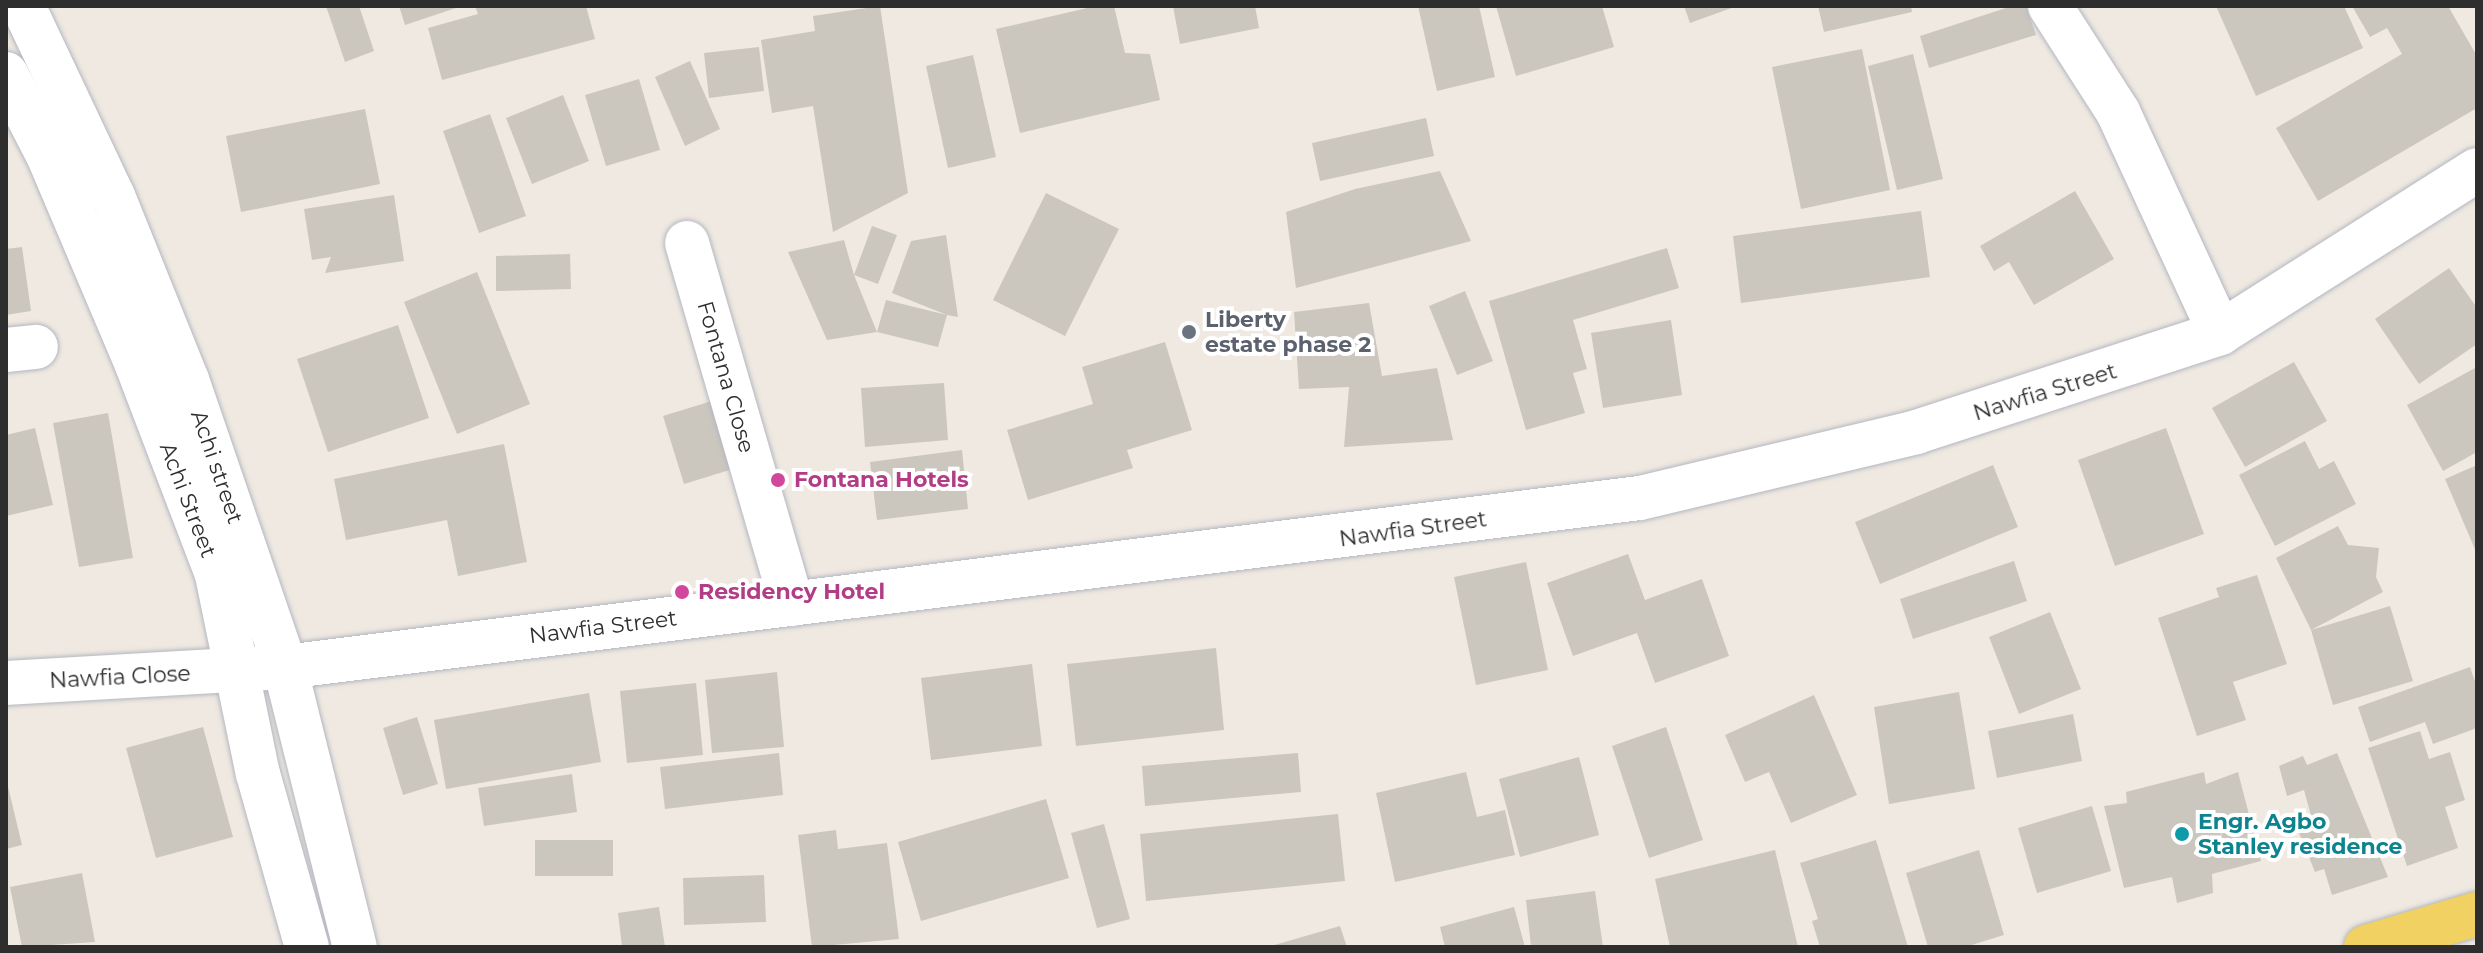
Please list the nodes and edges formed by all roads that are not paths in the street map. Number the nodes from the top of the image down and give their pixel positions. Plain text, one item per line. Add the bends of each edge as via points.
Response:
1 (23, 6) edge
2 (2050, 6) edge
3 (6, 74) edge
4 (2477, 170) edge
5 (687, 243) dead end
6 (2220, 333) junction
7 (792, 604) junction
8 (285, 667) junction
9 (234, 669) junction
10 (6, 683) edge
11 (2477, 914) edge
12 (307, 947) edge
13 (355, 947) edge
14 (2366, 947) edge

1 - 8 street, Achi street via 113,196 187,380
2 - 6 street via 2118,112
3 - 9 street, Achi Street via 48,155 143,379 217,575
4 - 6 street, Nawfia Street
5 - 7 street, Fontana Close
6 - 7 street, Nawfia Street via 1916,432 1640,498
7 - 8 street, Nawfia Street
8 - 9 street, Nawfia Street
8 - 13 street, Achi street
9 - 10 street, Nawfia Close
9 - 12 street, Achi Street
11 - 14 main road

